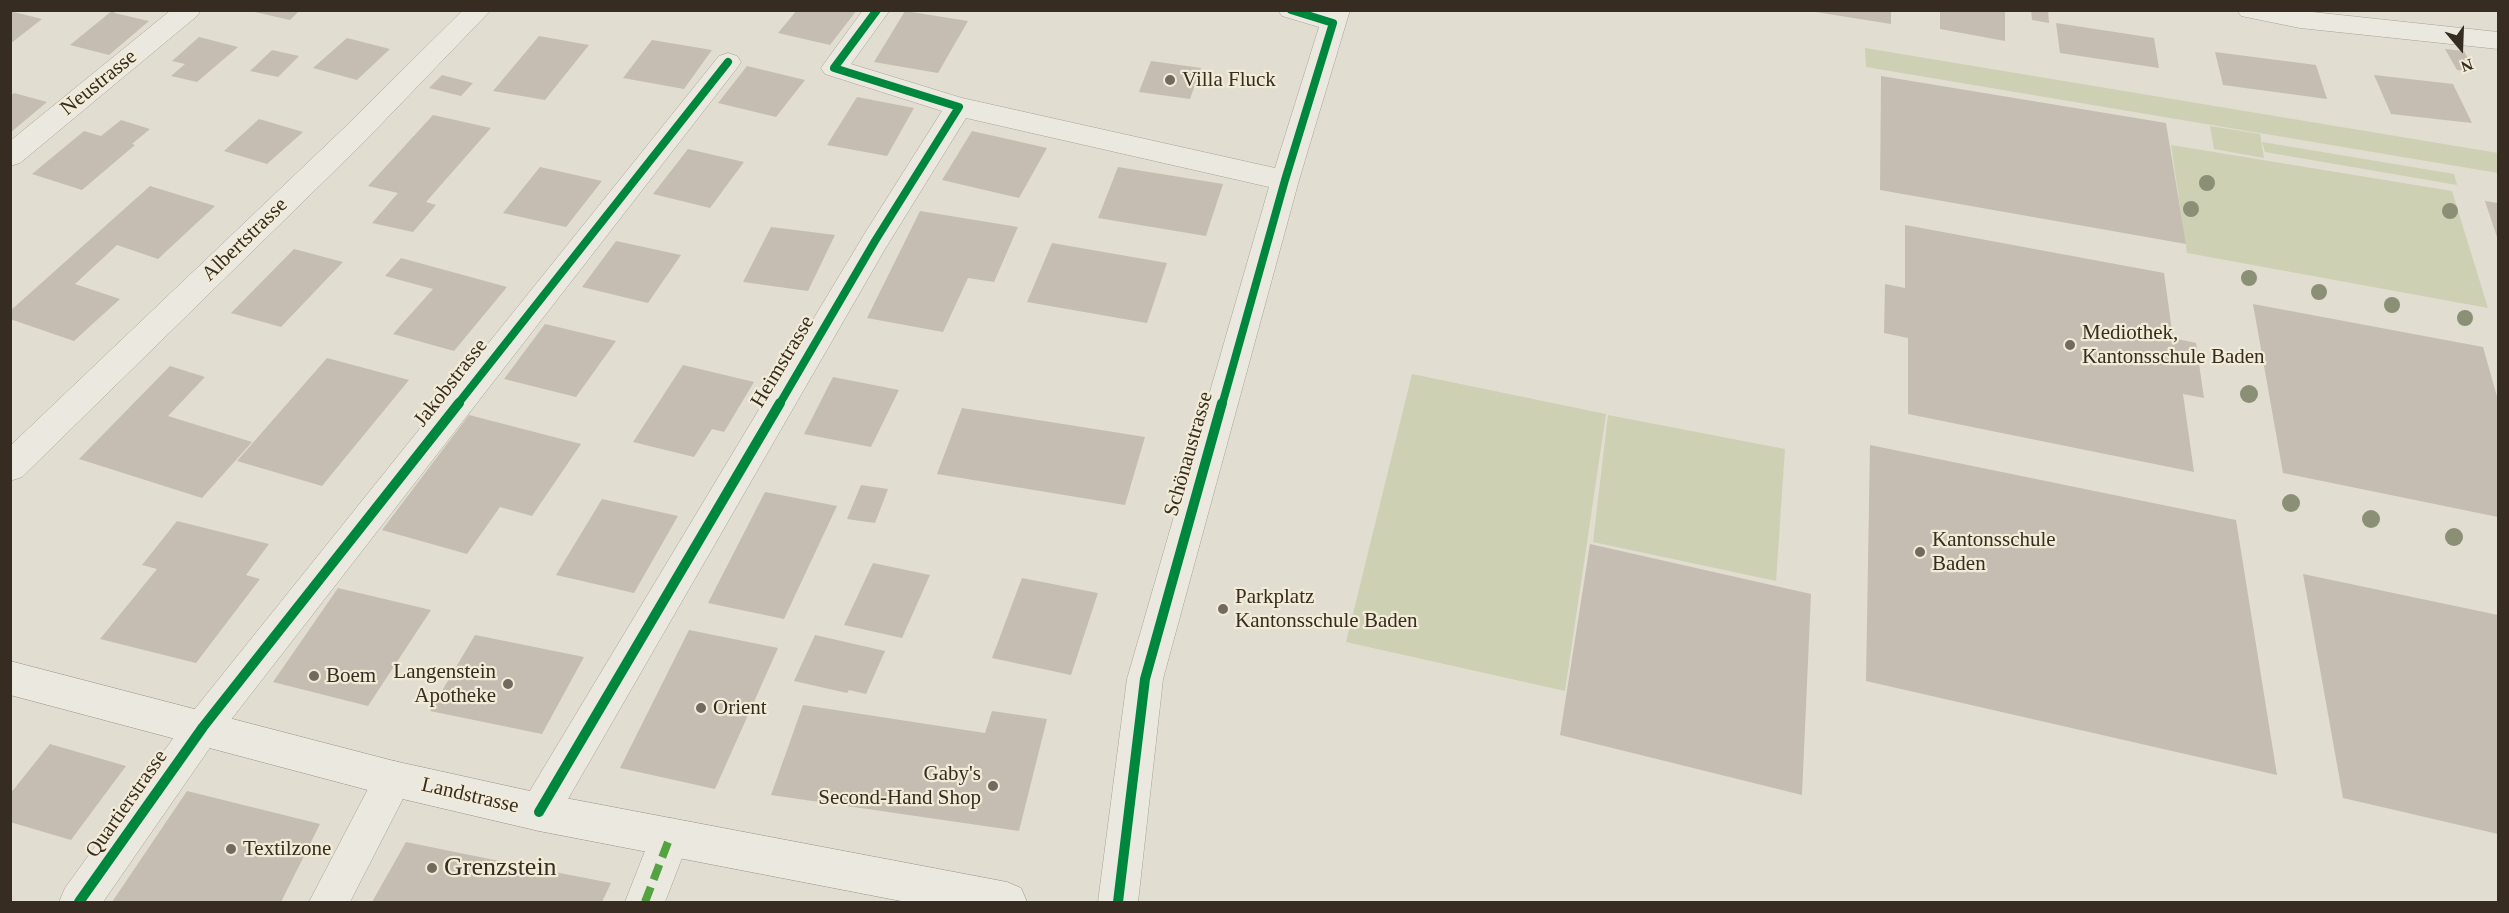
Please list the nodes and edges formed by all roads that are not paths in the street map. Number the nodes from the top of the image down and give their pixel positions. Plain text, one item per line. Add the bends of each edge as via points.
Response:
1 (188, 10) edge
2 (478, 10) edge
3 (877, 10) edge
4 (1291, 10) edge
5 (2250, 10) edge
6 (1335, 17) edge
7 (2499, 41) edge
8 (728, 62) dead end
9 (959, 107) junction
10 (10, 156) edge
11 (1285, 180) junction
12 (10, 467) edge
13 (10, 678) edge
14 (203, 727) junction
15 (394, 779) junction
16 (539, 812) junction
17 (670, 837) junction
18 (79, 903) edge
19 (329, 903) edge
20 (645, 903) edge
21 (1007, 903) edge
22 (1118, 903) edge

1 - 10 street, Neustrasse
2 - 12 street, Albertstrasse
3 - 9 street via 834,68
4 - 6 street
5 - 7 street via 2300,20
6 - 11 street, Schönaustrasse
8 - 14 street, Jakobstrasse
9 - 11 street
9 - 16 street, Heimstrasse via 869,251
11 - 22 street, Schönaustrasse via 1145,679
13 - 14 street, Landstrasse
14 - 15 street, Landstrasse
14 - 18 street, Quartierstrasse
15 - 16 street, Landstrasse
15 - 19 street
16 - 17 street, Landstrasse
17 - 20 street
17 - 21 street, Landstrasse

